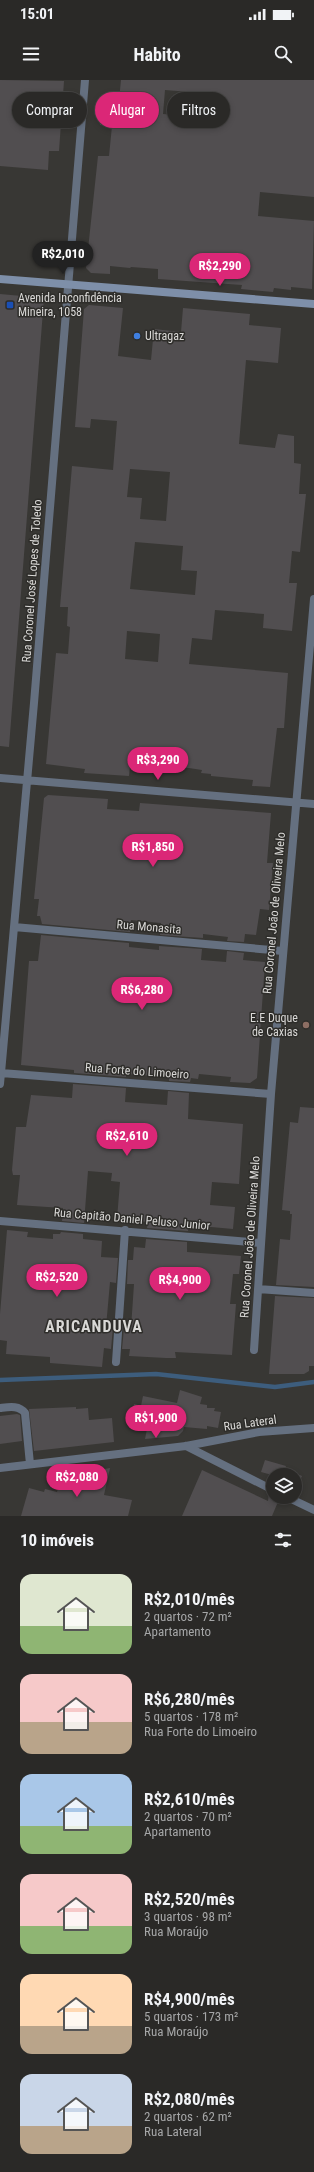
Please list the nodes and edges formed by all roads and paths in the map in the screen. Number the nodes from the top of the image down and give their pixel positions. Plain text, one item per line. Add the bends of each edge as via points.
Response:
1 (85, 80) edge
2 (0, 279) edge
3 (67, 285) junction
4 (314, 304) edge
5 (314, 598) edge
6 (0, 778) edge
7 (27, 780) junction
8 (296, 802) junction
9 (314, 804) edge
10 (14, 927) junction
11 (283, 951) junction
12 (2, 1039) edge
13 (1, 1073) junction
14 (0, 1084) edge
15 (271, 1094) junction
16 (0, 1221) edge
17 (125, 1230) junction
18 (261, 1243) junction
19 (258, 1289) junction
20 (314, 1293) edge
21 (254, 1350) dead end
22 (116, 1362) dead end
23 (0, 1408) edge
24 (314, 1428) edge
25 (186, 1446) junction
26 (30, 1464) junction
27 (0, 1468) edge
28 (266, 1486) edge
29 (302, 1504) edge
30 (314, 1510) edge

1 - 3 street, Rua Coronel José Lopes de Toledo
2 - 3 street
3 - 4 street
3 - 7 street, Rua Coronel José Lopes de Toledo
5 - 8 street, Rua Coronel João de Oliveira Melo
6 - 7 street
7 - 8 street
7 - 10 street, Rua Coronel José Lopes de Toledo
8 - 9 street
8 - 11 street, Rua Coronel João de Oliveira Melo
10 - 11 street, Rua Monasita
10 - 12 street, Rua Coronel José Lopes de Toledo
11 - 15 street, Rua Coronel João de Oliveira Melo
12 - 13 street, Rua Coronel José Lopes de Toledo
13 - 14 street, Rua Coronel José Lopes de Toledo
13 - 15 street, Rua Forte do Limoeiro
15 - 18 street, Rua Coronel João de Oliveira Melo
16 - 17 street, Rua Capitão Daniel Peluso Junior
17 - 18 street, Rua Capitão Daniel Peluso Junior
17 - 22 street
18 - 19 street, Rua Coronel João de Oliveira Melo
19 - 20 street
19 - 21 street, Rua Coronel João de Oliveira Melo
23 - 26 street via 16,1407 25,1413
24 - 25 street, Rua Lateral via 259,1432
25 - 26 street, Rua Lateral
25 - 28 street
26 - 27 street, Rua Lateral
29 - 30 street

